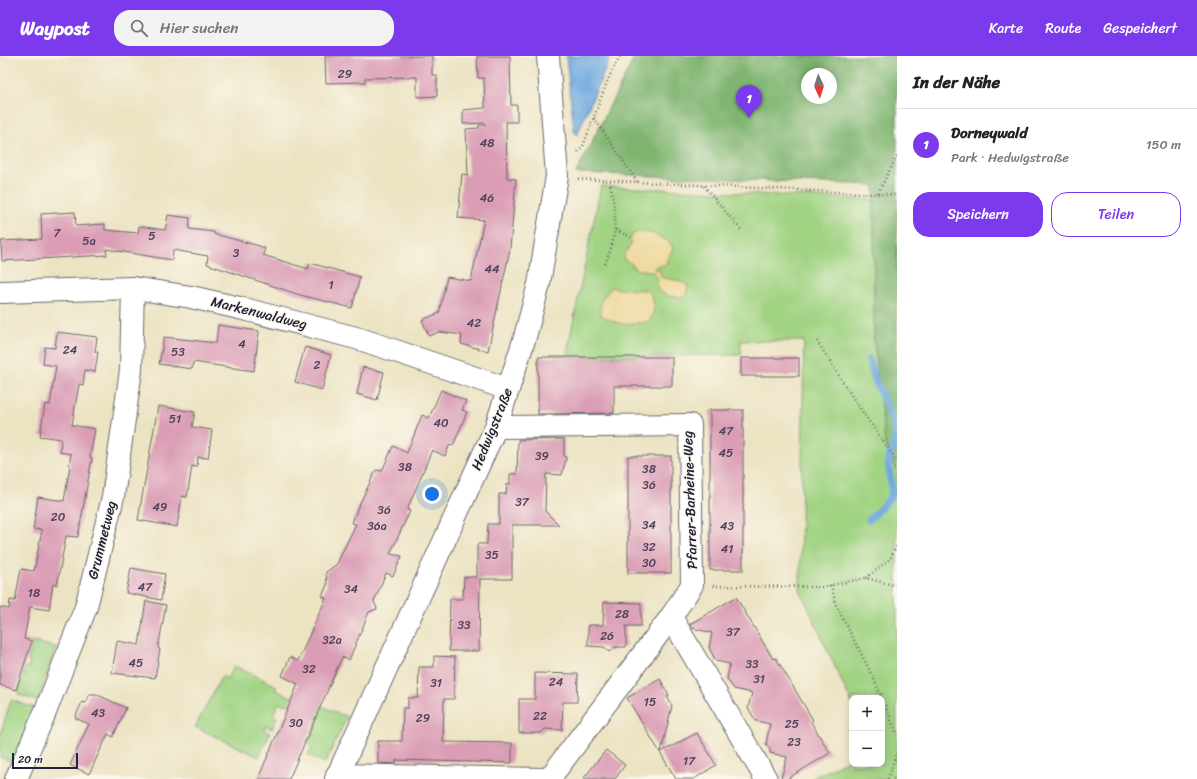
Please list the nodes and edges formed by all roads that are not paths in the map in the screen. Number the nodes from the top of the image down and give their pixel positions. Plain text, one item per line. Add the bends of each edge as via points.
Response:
1 (548, 56) edge
2 (133, 288) junction
3 (0, 292) edge
4 (508, 389) junction
5 (496, 427) junction
6 (671, 617) junction
7 (337, 777) edge
8 (16, 779) edge
9 (545, 779) edge
10 (549, 779) edge
11 (766, 779) edge

1 - 4 street, Hedwigstraße via 557,176 539,284
2 - 3 street, Markenwaldweg
2 - 4 street, Markenwaldweg via 191,297 360,339
2 - 8 street, Grummetweg via 131,370 113,497 86,607
4 - 5 street, Hedwigstraße
5 - 6 street, Pfarrer-Barheine-Weg via 690,425 692,585
5 - 7 street, Hedwigstraße
6 - 10 street, Pfarrer-Barheine-Weg
6 - 11 street
7 - 9 street

